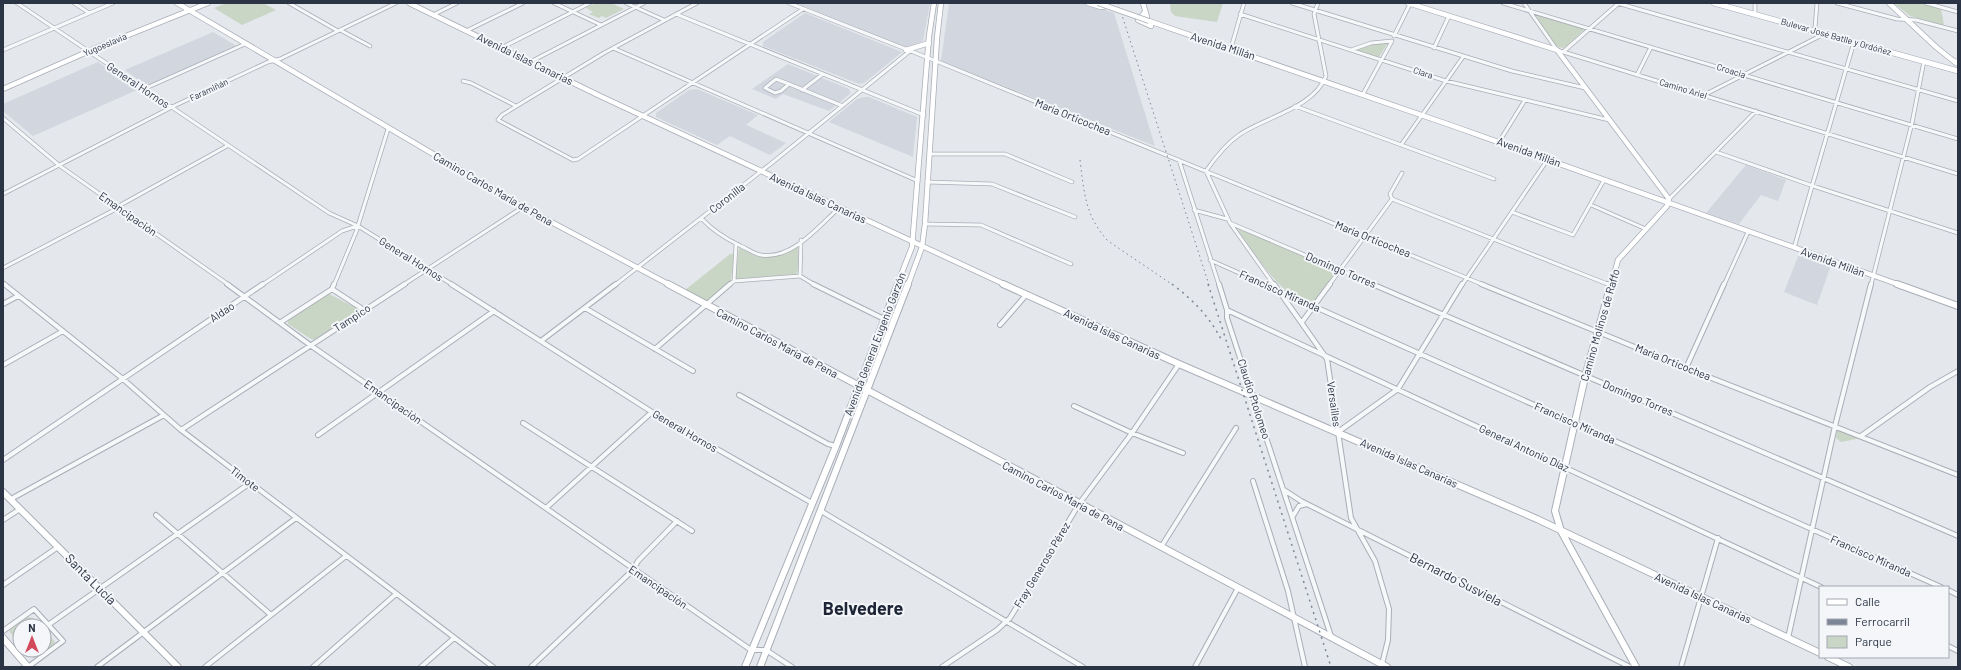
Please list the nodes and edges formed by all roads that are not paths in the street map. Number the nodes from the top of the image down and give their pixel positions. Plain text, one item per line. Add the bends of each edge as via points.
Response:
1 (17, 3) edge
2 (74, 3) edge
3 (113, 3) edge
4 (177, 3) edge
5 (208, 3) edge
6 (289, 3) edge
7 (396, 3) edge
8 (409, 3) edge
9 (457, 3) edge
10 (523, 3) edge
11 (554, 3) edge
12 (590, 3) edge
13 (626, 3) edge
14 (644, 3) edge
15 (697, 3) edge
16 (789, 3) edge
17 (934, 3) edge
18 (942, 3) edge
19 (1088, 3) edge
20 (1098, 3) edge
21 (1105, 3) edge
22 (1143, 3) edge
23 (1244, 3) edge
24 (1292, 3) edge
25 (1318, 3) edge
26 (1409, 3) edge
27 (1504, 3) edge
28 (1524, 3) edge
29 (1618, 3) edge
30 (1714, 3) edge
31 (1724, 3) edge
32 (1755, 3) edge
33 (1817, 3) edge
34 (1837, 3) edge
35 (1889, 3) edge
36 (1926, 3) edge
37 (636, 8) junction
38 (803, 9) junction
39 (189, 10) junction
40 (1314, 11) junction
41 (1529, 11) junction
42 (572, 12) junction
43 (1755, 12) junction
44 (1958, 12) edge
45 (90, 13) junction
46 (676, 14) junction
47 (1240, 14) junction
48 (433, 15) junction
49 (1449, 16) junction
50 (1146, 17) junction
51 (664, 20) junction
52 (1907, 20) junction
53 (601, 25) junction
54 (53, 28) junction
55 (1815, 28) junction
56 (1590, 29) junction
57 (339, 30) junction
58 (466, 31) junction
59 (1958, 31) edge
60 (1824, 34) junction
61 (1394, 36) junction
62 (1319, 39) junction
63 (1392, 41) junction
64 (1854, 42) junction
65 (929, 43) junction
66 (245, 44) junction
67 (750, 44) junction
68 (370, 46) dead end
69 (1651, 47) junction
70 (501, 48) junction
71 (613, 48) junction
72 (1229, 48) junction
73 (1434, 48) junction
74 (3, 50) edge
75 (1237, 50) junction
76 (1351, 50) junction
77 (1556, 50) junction
78 (89, 51) junction
79 (908, 51) junction
80 (1940, 51) junction
81 (1563, 52) junction
82 (1789, 52) junction
83 (1463, 57) junction
84 (928, 58) junction
85 (1382, 60) junction
86 (274, 61) junction
87 (936, 61) junction
88 (530, 62) junction
89 (1924, 62) junction
90 (1957, 66) edge
91 (1847, 69) junction
92 (823, 74) junction
93 (1637, 75) junction
94 (1745, 75) junction
95 (564, 78) junction
96 (463, 81) dead end
97 (1325, 81) junction
98 (1446, 81) junction
99 (692, 83) junction
100 (789, 84) junction
101 (1585, 88) junction
102 (144, 89) junction
103 (1918, 89) junction
104 (3, 90) edge
105 (802, 90) junction
106 (863, 90) junction
107 (1363, 94) junction
108 (1704, 95) junction
109 (1525, 100) junction
110 (1958, 101) edge
111 (1837, 103) junction
112 (516, 106) junction
113 (843, 106) junction
114 (1295, 106) junction
115 (171, 108) junction
116 (1756, 112) junction
117 (924, 115) junction
118 (1423, 115) junction
119 (642, 116) junction
120 (3, 118) edge
121 (1609, 120) junction
122 (1912, 125) junction
123 (388, 129) junction
124 (808, 134) junction
125 (1828, 134) junction
126 (1958, 139) edge
127 (1499, 142) junction
128 (1401, 145) junction
129 (227, 146) junction
130 (1716, 152) junction
131 (929, 154) junction
132 (1903, 157) junction
133 (1548, 159) junction
134 (1179, 160) junction
135 (58, 165) junction
136 (1206, 171) junction
137 (761, 172) junction
138 (1402, 173) dead end
139 (1958, 174) edge
140 (1494, 179) dead end
141 (1604, 180) junction
142 (918, 181) junction
143 (927, 182) junction
144 (1072, 182) dead end
145 (1813, 186) junction
146 (3, 194) edge
147 (1392, 199) junction
148 (1669, 201) junction
149 (1591, 205) junction
150 (118, 207) junction
151 (523, 207) junction
152 (839, 208) junction
153 (1194, 210) junction
154 (1889, 211) junction
155 (1512, 212) junction
156 (1205, 214) junction
157 (1075, 217) dead end
158 (701, 218) junction
159 (1196, 218) junction
160 (1227, 219) junction
161 (1230, 223) junction
162 (925, 224) junction
163 (358, 226) junction
164 (1646, 229) junction
165 (1748, 232) junction
166 (1958, 233) edge
167 (1364, 236) junction
168 (1494, 239) junction
169 (801, 240) junction
170 (913, 243) junction
171 (736, 244) junction
172 (922, 247) junction
173 (1794, 248) junction
174 (1210, 260) junction
175 (1071, 264) dead end
176 (3, 268) edge
177 (636, 269) junction
178 (428, 270) junction
179 (1341, 270) junction
180 (800, 276) junction
181 (1874, 276) junction
182 (1466, 278) junction
183 (734, 281) junction
184 (3, 283) edge
185 (1610, 285) junction
186 (332, 289) junction
187 (1280, 291) junction
188 (1027, 294) junction
189 (18, 296) junction
190 (245, 297) junction
191 (3, 304) edge
192 (705, 305) junction
193 (1314, 306) junction
194 (1958, 306) edge
195 (585, 308) junction
196 (364, 310) junction
197 (1227, 310) junction
198 (494, 311) junction
199 (1444, 315) junction
200 (884, 319) junction
201 (281, 322) junction
202 (1302, 322) junction
203 (1000, 325) dead end
204 (63, 331) junction
205 (1597, 332) junction
206 (541, 340) junction
207 (310, 346) junction
208 (655, 349) junction
209 (1324, 354) junction
210 (1420, 354) junction
211 (1180, 364) junction
212 (3, 365) edge
213 (1686, 368) junction
214 (693, 371) dead end
215 (1958, 371) edge
216 (1586, 376) junction
217 (123, 379) junction
218 (858, 386) junction
219 (1398, 389) junction
220 (868, 391) junction
221 (379, 392) junction
222 (739, 395) dead end
223 (1253, 396) junction
224 (1074, 406) dead end
225 (652, 412) junction
226 (164, 415) junction
227 (1575, 422) junction
228 (523, 423) dead end
229 (1835, 426) junction
230 (1236, 428) dead end
231 (181, 430) junction
232 (1338, 432) junction
233 (1132, 433) junction
234 (318, 435) dead end
235 (1861, 436) junction
236 (836, 446) junction
237 (1183, 452) dead end
238 (3, 460) edge
239 (592, 467) junction
240 (1565, 467) junction
241 (1958, 475) edge
242 (1824, 478) junction
243 (1253, 481) dead end
244 (250, 483) junction
245 (1283, 490) junction
246 (3, 492) edge
247 (11, 499) junction
248 (812, 504) junction
249 (1079, 504) junction
250 (1307, 504) junction
251 (546, 508) junction
252 (20, 509) junction
253 (821, 511) junction
254 (156, 515) dead end
255 (296, 518) junction
256 (1292, 518) junction
257 (3, 520) edge
258 (677, 522) junction
259 (1356, 529) junction
260 (1812, 530) junction
261 (692, 531) dead end
262 (1562, 531) junction
263 (179, 534) junction
264 (1958, 536) edge
265 (1718, 538) junction
266 (59, 547) junction
267 (1161, 547) junction
268 (346, 556) junction
269 (633, 570) junction
270 (223, 573) junction
271 (1802, 578) junction
272 (3, 585) edge
273 (1819, 586) edge
274 (1938, 586) edge
275 (101, 588) junction
276 (1238, 588) junction
277 (1949, 590) edge
278 (396, 594) junction
279 (1958, 595) edge
280 (1701, 597) junction
281 (271, 615) junction
282 (21, 618) edge
283 (42, 618) edge
284 (1295, 619) junction
285 (52, 622) edge
286 (1006, 623) junction
287 (12, 625) edge
288 (52, 629) edge
289 (3, 631) edge
290 (144, 632) junction
291 (1332, 636) junction
292 (3, 638) edge
293 (454, 638) junction
294 (1788, 638) junction
295 (1949, 646) edge
296 (52, 649) edge
297 (751, 650) junction
298 (766, 650) junction
299 (1958, 651) edge
300 (1819, 653) edge
301 (40, 658) edge
302 (1830, 658) edge
303 (1384, 666) edge
304 (1845, 666) edge
305 (28, 667) edge
306 (97, 667) edge
307 (178, 667) edge
308 (205, 667) edge
309 (313, 667) edge
310 (421, 667) edge
311 (494, 667) edge
312 (531, 667) edge
313 (745, 667) edge
314 (760, 667) edge
315 (792, 667) edge
316 (942, 667) edge
317 (1083, 667) edge
318 (1195, 667) edge
319 (1305, 667) edge
320 (1630, 667) edge
321 (1636, 667) edge
322 (1681, 667) edge

1 - 54 street, General Hornos
2 - 45 street
3 - 45 street
4 - 39 street, Camino Carlos María de Pena
5 - 39 street, Yugoeslavia
6 - 57 street
7 - 57 street, Faramiñán
8 - 48 street, Avenida Islas Canarias
9 - 48 street
10 - 58 street
11 - 42 street
12 - 42 street
13 - 37 street
14 - 37 street
15 - 46 street
16 - 38 street, María Orticochea
17 - 65 street, Avenida General Eugenio Garzón
18 - 87 street, Avenida General Eugenio Garzón
19 - 21 street via 1106,7
20 - 50 street, Avenida Millán, bridge
22 - 50 street
23 - 47 street
24 - 40 street
25 - 40 street
26 - 49 street, Camino Ariel
26 - 61 street
27 - 41 street, Croacia
28 - 41 street
29 - 56 street
29 - 82 street
30 - 60 main road, Bulevar José Batlle y Ordóñez
31 - 43 main road, Bulevar José Batlle y Ordóñez
32 - 43 street
33 - 55 street
34 - 52 street
35 - 52 street
36 - 44 street
37 - 51 street
37 - 53 street
38 - 67 street
38 - 79 street, María Orticochea
39 - 66 street, Camino Carlos María de Pena
39 - 78 street, Yugoeslavia
40 - 61 street
40 - 62 street
41 - 56 street, Croacia
41 - 77 street
42 - 53 street
42 - 70 street
43 - 55 main road, Bulevar José Batlle y Ordóñez
45 - 54 street
46 - 51 street
46 - 67 street
47 - 62 street, Clara
47 - 72 street
48 - 58 street, Avenida Islas Canarias
49 - 73 street
49 - 77 street, Camino Ariel
50 - 72 street, Avenida Millán
50 - 75 street via 1138,19 1142,23 1195,41
51 - 71 street
52 - 59 street
52 - 80 street
53 - 88 street
54 - 74 street
54 - 78 street, General Hornos
55 - 90 main road, Bulevar José Batlle y Ordóñez
56 - 69 street, Croacia
56 - 81 street
57 - 68 street
57 - 86 street, Faramiñán
58 - 70 street, Avenida Islas Canarias
60 - 64 main road, Bulevar José Batlle y Ordóñez
60 - 82 street
61 - 63 street
61 - 73 street
62 - 76 street, Clara
62 - 97 street
63 - 76 street via 1371,43
63 - 85 street
64 - 89 main road, Bulevar José Batlle y Ordóñez
64 - 91 street
65 - 79 street
65 - 84 street, Avenida General Eugenio Garzón
66 - 86 street, Camino Carlos María de Pena
66 - 102 street
67 - 92 street
67 - 99 street
69 - 93 street
69 - 94 street, Croacia
70 - 88 street, Avenida Islas Canarias
71 - 95 street
71 - 99 street
72 - 75 street, Avenida Millán
73 - 83 street
75 - 97 street, Avenida Millán
76 - 85 street, Clara
77 - 81 street, Camino Ariel
77 - 101 street
78 - 102 street, General Hornos
78 - 104 street, Yugoeslavia
79 - 84 street, María Orticochea
79 - 106 street, Coronilla
80 - 90 street
80 - 90 street
81 - 93 street, Camino Ariel
82 - 91 street
82 - 94 street
83 - 98 street
83 - 101 street
84 - 87 street, María Orticochea
84 - 117 street, Avenida General Eugenio Garzón
85 - 98 street, Clara
85 - 107 street
86 - 115 street, Faramiñán
86 - 123 street, Camino Carlos María de Pena
87 - 131 street, Avenida General Eugenio Garzón
87 - 134 street, María Orticochea
88 - 95 street, Avenida Islas Canarias
89 - 90 main road, Bulevar José Batlle y Ordóñez
89 - 103 street
91 - 103 street
91 - 111 street
92 - 105 street
92 - 106 street
93 - 108 street, Camino Ariel
94 - 108 street
94 - 111 street, Croacia
95 - 112 street
95 - 119 street, Avenida Islas Canarias
96 - 112 street
97 - 107 street, Avenida Millán
97 - 114 street via 1310,98
98 - 109 street, Clara
98 - 118 street
99 - 119 street
99 - 124 street
100 - 100 street via 776,79 765,88 777,93
100 - 105 street
101 - 121 street
102 - 115 street, General Hornos
103 - 110 street
103 - 122 street
105 - 113 street
106 - 113 street, Coronilla
106 - 117 street
107 - 118 street, Avenida Millán
108 - 116 street, Camino Ariel
109 - 121 street, Clara
109 - 127 street
111 - 122 street, Croacia
111 - 125 street
112 - 119 street via 502,114 498,120 576,160
113 - 124 street, Coronilla
114 - 128 street
114 - 136 street via 1240,135
115 - 129 street, General Hornos
115 - 135 street, Faramiñán
116 - 125 street, Camino Ariel
116 - 130 street
117 - 142 street, Avenida General Eugenio Garzón
118 - 127 street, Avenida Millán
118 - 128 street
119 - 137 street, Avenida Islas Canarias
120 - 135 street, Emancipación
121 - 148 street
122 - 126 street, Croacia
122 - 132 street
123 - 151 street, Camino Carlos María de Pena
123 - 163 street
124 - 137 street, Coronilla
124 - 142 street
125 - 132 street, Camino Ariel
125 - 145 street
127 - 133 street, Avenida Millán
128 - 140 street
129 - 150 street
129 - 163 street, General Hornos via 329,213
130 - 145 street
130 - 148 street
131 - 143 street, Avenida General Eugenio Garzón
131 - 144 street via 1005,154
132 - 139 street, Camino Ariel
132 - 154 street
133 - 141 street, Avenida Millán
133 - 155 street
134 - 136 street, María Orticochea
134 - 153 street, Claudio Ptolomeo
135 - 146 street, Faramiñán
135 - 150 street, Emancipación
136 - 160 street, Versailles
136 - 167 street, María Orticochea
137 - 152 street, Avenida Islas Canarias
137 - 158 street, Coronilla
138 - 147 street via 1390,194
141 - 148 street, Avenida Millán
141 - 149 street
142 - 170 street, Avenida General Eugenio Garzón
143 - 157 street via 992,184
143 - 162 street, Avenida General Eugenio Garzón
145 - 154 street
145 - 173 street
147 - 167 street
147 - 168 street
148 - 164 street, Camino Molinos de Raffo
148 - 165 street, Avenida Millán
149 - 155 street via 1573,235
149 - 164 street
150 - 176 street
150 - 190 street, Emancipación
151 - 177 street, Camino Carlos María de Pena
151 - 178 street, Tampico
152 - 169 street
152 - 170 street, Avenida Islas Canarias
153 - 156 street
153 - 159 street, Claudio Ptolomeo
154 - 166 street
154 - 181 street
155 - 168 street
156 - 159 street
156 - 160 street
158 - 171 street via 712,229
158 - 177 street, Coronilla
159 - 174 street, Claudio Ptolomeo
160 - 161 street, Versailles
161 - 179 street, Domingo Torres
161 - 187 street, Versailles
162 - 172 street, Avenida General Eugenio Garzón
162 - 175 street via 981,225
163 - 178 street, General Hornos
163 - 186 street
163 - 190 street, Aldao via 342,231
164 - 185 street, Camino Molinos de Raffo via 1618,260
165 - 173 street, Avenida Millán
165 - 213 street
167 - 179 street
167 - 182 street, María Orticochea
168 - 182 street
168 - 185 street
169 - 171 street via 783,254 769,255 757,254
169 - 180 street
170 - 172 street, Avenida Islas Canarias
170 - 200 street, Avenida General Eugenio Garzón
171 - 183 street
172 - 188 street, Avenida Islas Canarias
172 - 220 street, Avenida General Eugenio Garzón
173 - 181 street, Avenida Millán
174 - 187 street, Francisco Miranda
174 - 197 street, Claudio Ptolomeo
177 - 192 street, Camino Carlos María de Pena
177 - 195 street, Coronilla
178 - 196 street, Tampico
178 - 198 street, General Hornos
179 - 193 street
179 - 199 street, Domingo Torres
180 - 183 street
180 - 200 street
181 - 194 street, Avenida Millán
181 - 229 street
182 - 199 street
182 - 205 street, María Orticochea
183 - 192 street
184 - 189 street, Timote
185 - 205 street, Camino Molinos de Raffo
186 - 196 street
186 - 201 street
187 - 193 street, Francisco Miranda
187 - 202 street, Versailles
188 - 203 street
188 - 211 street, Avenida Islas Canarias
189 - 191 street
189 - 204 street, Timote
190 - 201 street, Emancipación
190 - 217 street, Aldao
192 - 208 street
192 - 218 street, Camino Carlos María de Pena
193 - 202 street
193 - 210 street, Francisco Miranda
195 - 206 street, Coronilla
195 - 208 street
196 - 207 street, Tampico
197 - 209 street, General Antonio Díaz
197 - 223 street, Claudio Ptolomeo via 1227,318
198 - 206 street, General Hornos
198 - 221 street
199 - 210 street
199 - 216 street, Domingo Torres
200 - 218 street, Avenida General Eugenio Garzón
201 - 207 street, Emancipación
202 - 209 street, Versailles
204 - 212 street
204 - 217 street, Timote
205 - 213 street, María Orticochea
205 - 216 street, Camino Molinos de Raffo
206 - 225 street, General Hornos
207 - 221 street, Emancipación
207 - 231 street, Tampico
208 - 214 street
209 - 219 street, General Antonio Díaz
209 - 232 street, Versailles via 1329,367
210 - 219 street
210 - 227 street, Francisco Miranda
211 - 223 street, Avenida Islas Canarias
211 - 233 street, Fray Generoso Pérez
213 - 229 street, María Orticochea
215 - 235 street via 1930,387
216 - 227 street, Camino Molinos de Raffo
216 - 242 street, Domingo Torres
217 - 226 street, Timote
217 - 238 street, Aldao
218 - 220 street, Camino Carlos María de Pena
218 - 236 street, Avenida General Eugenio Garzón
219 - 232 street
219 - 240 street, General Antonio Díaz
220 - 249 street, Camino Carlos María de Pena
220 - 253 street, Avenida General Eugenio Garzón
221 - 234 street
221 - 251 street, Emancipación
222 - 236 street
223 - 232 street, Avenida Islas Canarias
223 - 245 street, Claudio Ptolomeo
224 - 233 street
225 - 239 street
225 - 248 street, General Hornos
226 - 231 street, Timote
226 - 247 street
227 - 240 street, Camino Molinos de Raffo
227 - 260 street, Francisco Miranda
228 - 239 street
229 - 235 street, María Orticochea
229 - 242 street
230 - 267 street
231 - 244 street, Timote
232 - 259 street, Versailles via 1351,518
232 - 262 street, Avenida Islas Canarias
233 - 237 street
233 - 249 street, Fray Generoso Pérez
235 - 241 street, María Orticochea
236 - 248 street, Avenida General Eugenio Garzón
239 - 251 street
239 - 258 street
240 - 262 street, Camino Molinos de Raffo via 1555,511
240 - 265 street, General Antonio Díaz
242 - 260 street
242 - 264 street, Domingo Torres
243 - 284 street
244 - 255 street, Timote
244 - 263 street
245 - 250 street, Bernardo Susviela
245 - 256 street, Claudio Ptolomeo
246 - 247 street, Santa Lucía
247 - 252 street, Santa Lucía
248 - 297 street, Avenida General Eugenio Garzón
249 - 267 street, Camino Carlos María de Pena
249 - 286 street, Fray Generoso Pérez
250 - 256 street via 1299,506
250 - 259 street, Bernardo Susviela
251 - 269 street, Emancipación
252 - 257 street
252 - 266 street, Santa Lucía
253 - 286 street
253 - 298 street, Avenida General Eugenio Garzón
254 - 263 street
255 - 268 street, Timote
255 - 270 street
256 - 291 street, Claudio Ptolomeo
258 - 261 street
258 - 269 street via 638,560
259 - 303 street, Versailles via 1375,561 1389,610
259 - 320 street, Bernardo Susviela
260 - 271 street
260 - 274 street, Francisco Miranda
262 - 280 street, Avenida Islas Canarias
262 - 321 street, Camino Molinos de Raffo
263 - 270 street
263 - 275 street
265 - 271 street, General Antonio Díaz
265 - 280 street
266 - 272 street
266 - 275 street, Santa Lucía
267 - 276 street, Camino Carlos María de Pena
268 - 278 street, Timote
268 - 281 street
269 - 297 street, Emancipación
269 - 312 street
270 - 281 street
270 - 290 street
271 - 273 street, General Antonio Díaz
271 - 294 street
275 - 285 street
275 - 290 street, Santa Lucía
276 - 284 street, Camino Carlos María de Pena
276 - 318 street
277 - 279 street
278 - 293 street, Timote
278 - 309 street
280 - 294 street, Avenida Islas Canarias
280 - 322 street
281 - 308 street
282 - 283 street via 34,609
284 - 291 street, Camino Carlos María de Pena
284 - 319 street
286 - 316 street, Fray Generoso Pérez
286 - 317 street
287 - 289 street
288 - 296 street via 63,641
290 - 306 street
290 - 307 street, Santa Lucía
291 - 303 street, Camino Carlos María de Pena
292 - 305 street
293 - 310 street
293 - 311 street, Timote
294 - 300 street, Avenida Islas Canarias
295 - 299 street
297 - 298 street
297 - 313 street, Avenida General Eugenio Garzón
298 - 314 street, Avenida General Eugenio Garzón
298 - 315 street
301 - 305 street
302 - 304 street

